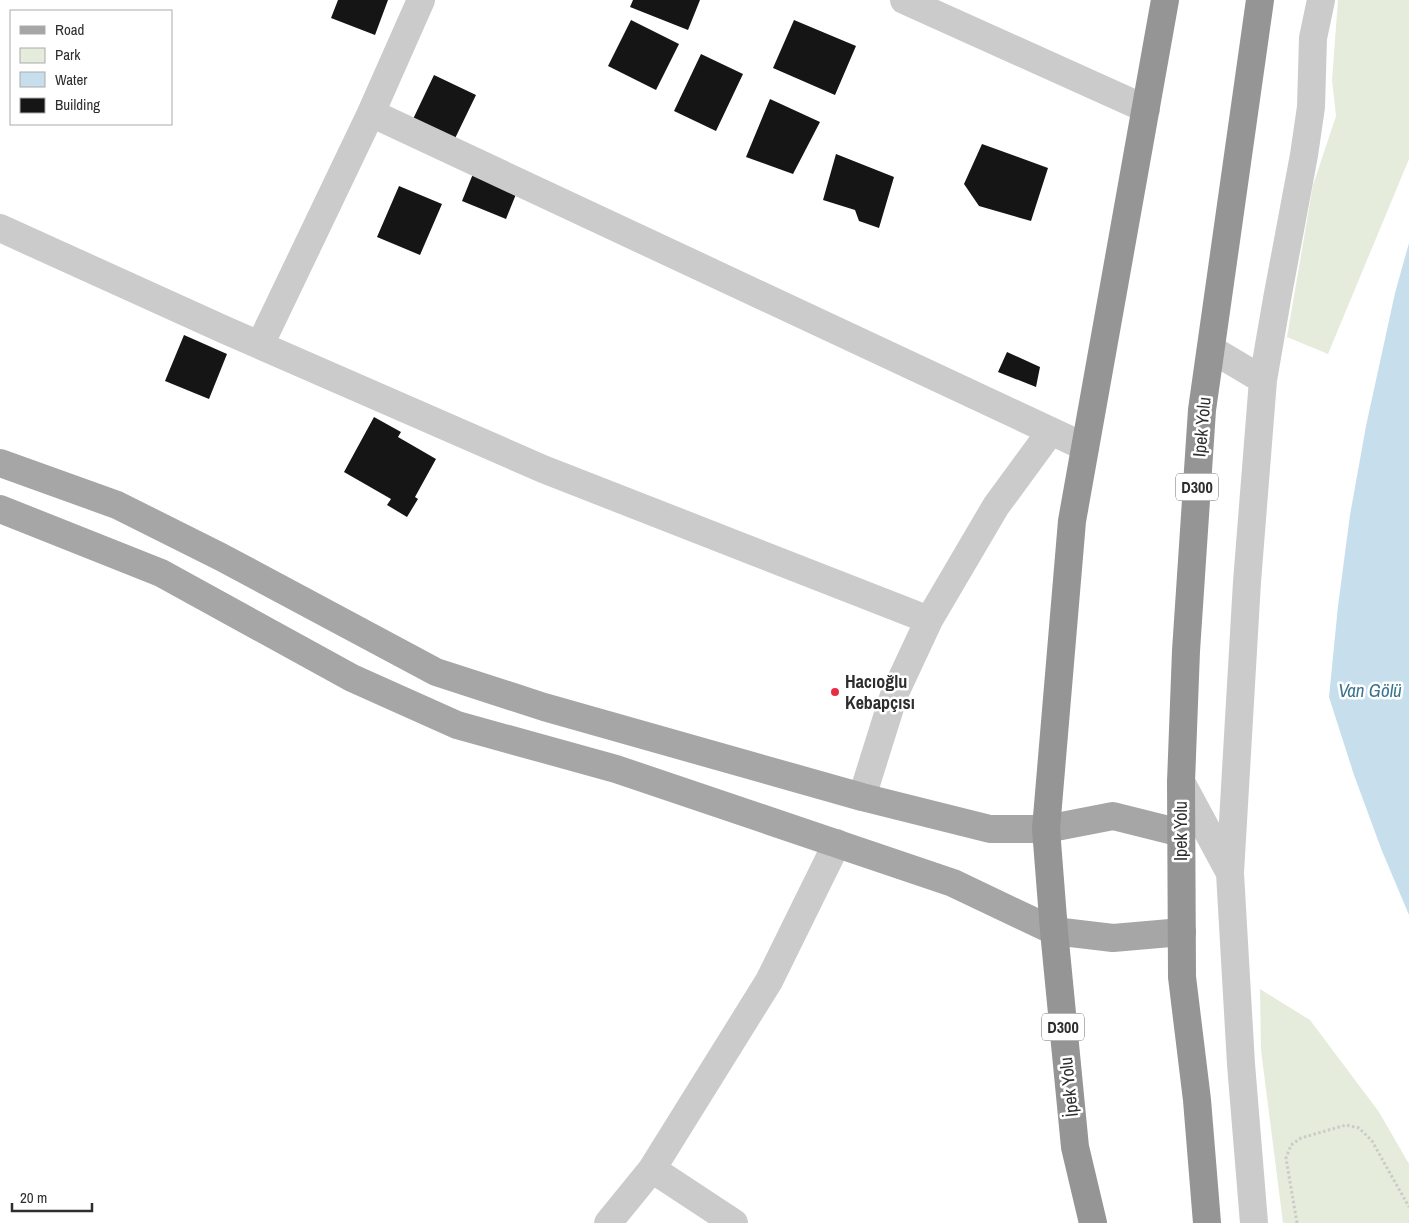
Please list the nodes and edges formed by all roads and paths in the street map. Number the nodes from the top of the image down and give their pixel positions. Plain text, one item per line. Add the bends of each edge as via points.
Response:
1 (421, 0) edge
2 (904, 0) edge
3 (1165, 0) edge
4 (1260, 0) edge
5 (1321, 0) edge
6 (1146, 109) junction
7 (371, 113) junction
8 (0, 228) edge
9 (260, 345) junction
10 (1211, 349) junction
11 (1264, 380) junction
12 (1050, 431) junction
13 (1085, 447) junction
14 (0, 463) edge
15 (0, 509) edge
16 (929, 620) junction
17 (1181, 782) junction
18 (862, 797) junction
19 (1046, 829) junction
20 (1181, 833) junction
21 (837, 843) junction
22 (1230, 873) junction
23 (1054, 931) junction
24 (1182, 932) junction
25 (652, 1169) junction
26 (1409, 1207) edge
27 (608, 1223) edge
28 (734, 1223) edge
29 (1093, 1223) edge
30 (1207, 1223) edge
31 (1254, 1223) edge
32 (1296, 1223) edge

1 - 7 street
2 - 6 street
3 - 6 highway, D300
4 - 10 highway, Ipek Yolu / D300
5 - 11 street via 1313,38 1311,107 1304,156
6 - 13 highway, D300
7 - 9 street
7 - 12 street
8 - 9 street
9 - 16 street via 543,469
10 - 11 street
10 - 17 highway, Ipek Yolu / D300 via 1202,410
11 - 22 street via 1247,582
12 - 13 street
12 - 16 street via 996,506
13 - 19 highway, D300 via 1072,521
14 - 18 main road via 117,505 436,672 544,707
15 - 21 main road via 161,573 352,678 457,725 616,769
16 - 18 street via 894,696
17 - 20 highway, Ipek Yolu / D300
17 - 22 street
18 - 19 main road via 990,829
19 - 20 main road via 1114,816
19 - 23 highway, İpek Yolu / D300
20 - 24 highway, Ipek Yolu / D300
21 - 23 main road via 953,883
21 - 25 street via 769,981
22 - 31 street
23 - 24 main road via 1113,938
23 - 29 highway, İpek Yolu / D300 via 1075,1147
24 - 30 highway, Ipek Yolu / D300 via 1182,977
25 - 27 street
25 - 28 street
26 - 32 path via 1372,1141 1359,1128 1346,1125 1301,1138 1291,1145 1286,1158

